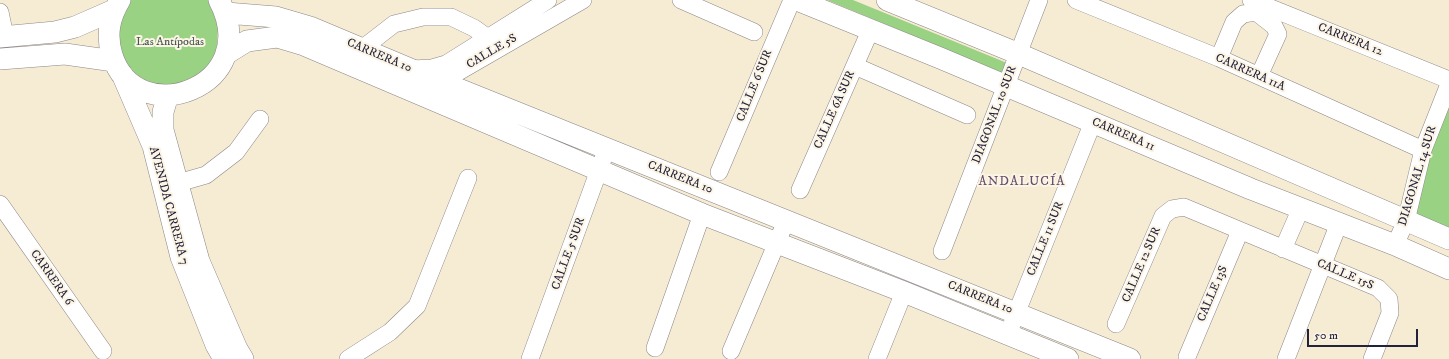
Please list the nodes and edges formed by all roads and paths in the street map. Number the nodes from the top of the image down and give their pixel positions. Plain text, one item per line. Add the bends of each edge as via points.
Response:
1 (548, 0) edge
2 (583, 0) edge
3 (681, 0) edge
4 (792, 0) edge
5 (797, 0) edge
6 (887, 0) edge
7 (1039, 0) edge
8 (1076, 0) edge
9 (221, 3) edge
10 (1256, 4) edge
11 (117, 5) edge
12 (563, 5) edge
13 (0, 12) edge
14 (870, 31) junction
15 (754, 32) dead end
16 (3, 37) edge
17 (488, 38) junction
18 (363, 48) junction
19 (226, 54) junction
20 (1019, 54) junction
21 (1219, 58) junction
22 (0, 59) edge
23 (855, 66) junction
24 (118, 68) junction
25 (403, 76) junction
26 (1259, 76) junction
27 (1449, 80) edge
28 (441, 82) junction
29 (1449, 84) edge
30 (1007, 86) junction
31 (168, 95) junction
32 (967, 115) dead end
33 (260, 119) dead end
34 (1093, 122) junction
35 (607, 148) junction
36 (1423, 150) junction
37 (600, 171) junction
38 (719, 172) dead end
39 (468, 178) dead end
40 (178, 183) junction
41 (800, 190) dead end
42 (0, 204) edge
43 (1301, 208) junction
44 (1172, 209) joint
45 (702, 214) junction
46 (786, 220) junction
47 (1406, 221) junction
48 (1339, 223) junction
49 (1240, 231) junction
50 (1449, 239) edge
51 (777, 244) junction
52 (1395, 245) junction
53 (1283, 249) junction
54 (942, 251) dead end
55 (1322, 266) junction
56 (1449, 269) edge
57 (904, 292) junction
58 (1017, 313) junction
59 (1116, 324) dead end
60 (1008, 334) junction
61 (655, 348) dead end
62 (731, 351) dead end
63 (103, 352) dead end
64 (1186, 358) dead end
65 (224, 359) edge
66 (243, 359) edge
67 (348, 359) edge
68 (530, 359) edge
69 (877, 359) edge
70 (1068, 359) edge
71 (1130, 359) edge
72 (1286, 359) edge
73 (1372, 359) edge

1 - 17 street, CALLE 5S
2 - 12 street, CALLE 5S
3 - 15 street
4 - 38 street, CALLE 6 SUR
5 - 14 main road, CARRERA 11
6 - 20 main road
7 - 20 street, DIAGONAL 10 SUR
8 - 21 street, CARRERA 11A
9 - 18 main road, CARRERA 10 via 310,27
9 - 19 main road via 230,38
10 - 21 street via 1234,22
10 - 26 street via 1278,34
10 - 27 street, CARRERA 12
11 - 16 main road via 75,27 55,32
11 - 24 main road, AVENIDA CARRERA 7 via 109,27 109,39
12 - 28 street, CALLE 5S
13 - 16 street
14 - 23 street, CALLE 6A SUR
14 - 30 main road, CARRERA 11
17 - 18 street via 451,17 423,16 394,24
17 - 25 street, CALLE 5S via 446,64
18 - 25 main road, CARRERA 10
19 - 25 main road, CARRERA 10 via 247,41 277,37
19 - 31 main road via 218,70 204,84 187,93
20 - 30 street, DIAGONAL 10 SUR
20 - 47 main road
21 - 26 street, CARRERA 11A
22 - 24 main road via 65,54
23 - 32 street
23 - 41 street, CALLE 6A SUR
24 - 31 main road via 133,84 146,91
24 - 65 main road, AVENIDA CARRERA 7 via 153,146 181,258
25 - 28 main road, CARRERA 10
25 - 37 main road, CARRERA 10
26 - 36 street, CARRERA 11A
28 - 35 main road, CARRERA 10
29 - 36 street, DIAGONAL 14 SUR
30 - 34 main road, CARRERA 11
30 - 54 street, DIAGONAL 10 SUR
31 - 40 main road, AVENIDA CARRERA 7 via 163,112 163,130
33 - 40 street via 236,152 206,175
34 - 43 main road, CARRERA 11
34 - 58 street, CALLE 11 SUR
35 - 37 street, CALLE 5 SUR
35 - 46 main road, CARRERA 10
36 - 47 street, DIAGONAL 14 SUR
37 - 45 main road, CARRERA 10
37 - 68 street, CALLE 5 SUR
39 - 67 street via 417,306 390,332
40 - 66 main road, AVENIDA CARRERA 7 via 199,260
42 - 63 street, CARRERA 6
43 - 48 main road, CARRERA 11
43 - 53 street
44 - 49 street, CALLE 15S via 1184,207
44 - 59 street, CALLE 12 SUR via 1163,216
45 - 51 main road, CARRERA 10
45 - 61 street
46 - 51 street
46 - 58 main road, CARRERA 10
47 - 50 main road
47 - 52 street, DIAGONAL 14 SUR
48 - 52 main road, CARRERA 11
48 - 55 street
49 - 53 street, CALLE 15S
49 - 64 street, CALLE 13S
51 - 57 main road, CARRERA 10
51 - 62 street
52 - 56 main road, CARRERA 11
53 - 55 street, CALLE 15S
55 - 72 street
55 - 73 street, CALLE 15S via 1378,288 1389,299 1390,313
57 - 60 main road, CARRERA 10
57 - 69 street
58 - 60 street, CALLE 11 SUR
58 - 71 main road, CARRERA 10
60 - 70 main road, CARRERA 10

